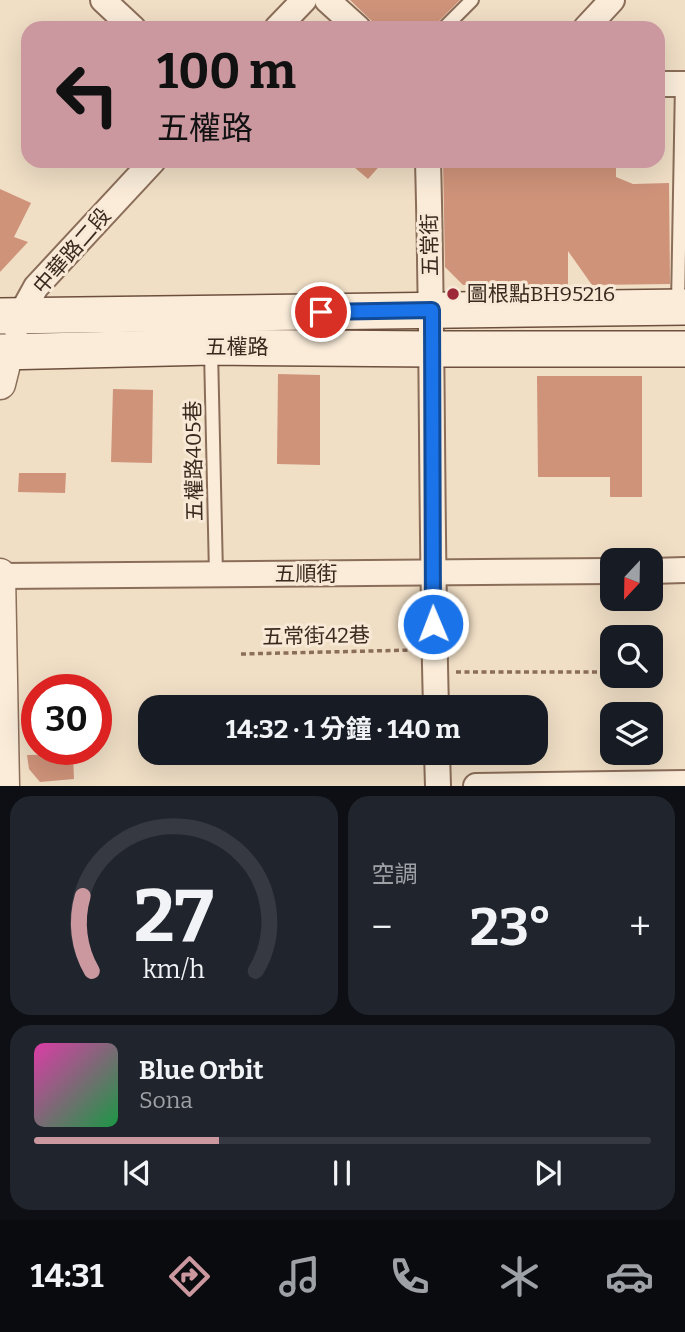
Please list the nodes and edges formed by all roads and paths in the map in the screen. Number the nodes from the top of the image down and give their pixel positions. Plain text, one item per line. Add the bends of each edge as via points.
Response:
1 (103, 0) edge
2 (304, 0) edge
3 (327, 0) edge
4 (471, 0) edge
5 (612, 0) edge
6 (126, 21) edge
7 (284, 21) edge
8 (350, 21) edge
9 (451, 21) edge
10 (592, 21) edge
11 (675, 84) edge
12 (146, 168) edge
13 (428, 168) edge
14 (681, 307) edge
15 (432, 310) junction
16 (10, 316) edge
17 (211, 347) junction
18 (432, 349) junction
19 (685, 349) edge
20 (3, 362) edge
21 (685, 570) edge
22 (600, 571) edge
23 (663, 571) edge
24 (216, 574) junction
25 (432, 574) junction
26 (0, 575) edge
27 (241, 653) dead end
28 (434, 661) junction
29 (600, 671) edge
30 (435, 695) edge
31 (437, 765) edge
32 (685, 783) edge
33 (4, 786) edge
34 (438, 786) edge
35 (476, 786) edge

1 - 6 street
2 - 7 street
3 - 8 street
4 - 9 lane
5 - 10 street
11 - 14 lane
12 - 16 street, 中華路二段
13 - 15 street, 五常街
14 - 15 main road, 五權路
15 - 16 main road, 五權路
15 - 18 street, 五常街
16 - 20 street, 中華路二段
17 - 18 main road, 五權路
17 - 20 main road, 五權路
17 - 24 lane, 五權路405巷
18 - 19 main road, 五權路
18 - 25 street, 五常街
21 - 23 street
22 - 25 street, 五順街
24 - 25 street, 五順街
24 - 26 street, 五順街
25 - 28 street, 五常街
26 - 33 street
27 - 28 path, 五常街42巷
28 - 29 path, 五常街42巷
28 - 30 street, 五常街
31 - 34 street
32 - 35 street

